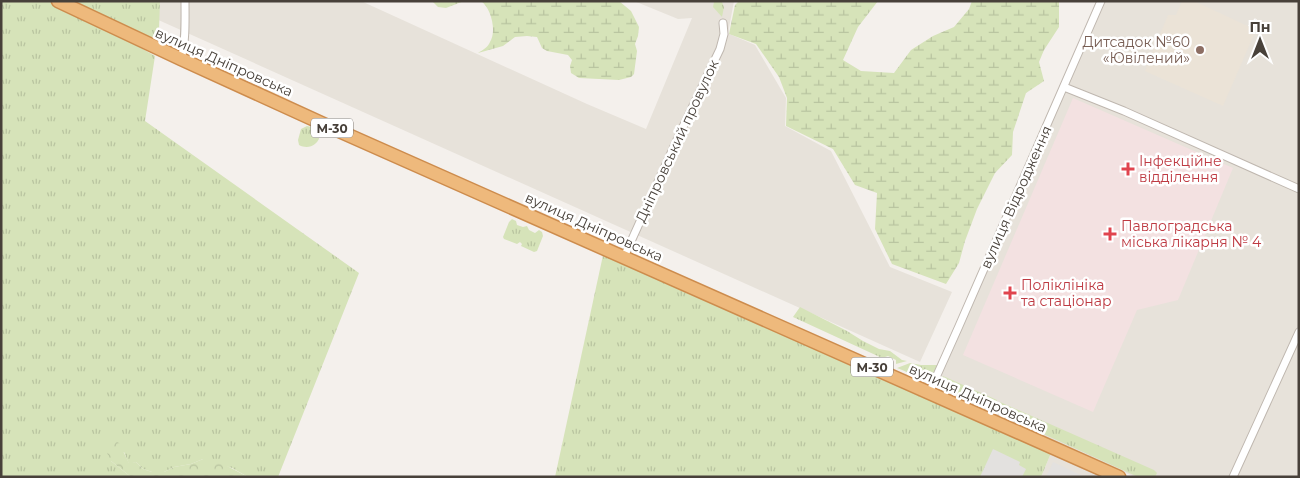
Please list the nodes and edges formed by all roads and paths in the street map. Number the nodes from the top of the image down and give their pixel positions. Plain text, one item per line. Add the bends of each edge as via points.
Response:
1 (58, 1) edge
2 (185, 1) edge
3 (1102, 1) edge
4 (723, 23) dead end
5 (181, 60) junction
6 (1064, 87) junction
7 (1299, 189) edge
8 (624, 257) junction
9 (1299, 332) edge
10 (929, 392) junction
11 (1119, 477) edge
12 (1233, 477) edge

1 - 5 highway, вулиця Дніпровська / М-30
2 - 5 street
3 - 6 street, вулиця Відродження
4 - 8 street, Дніпровський провулок via 720,49
5 - 8 highway, вулиця Дніпровська / М-30
6 - 7 street
6 - 10 street, вулиця Відродження
8 - 10 highway, вулиця Дніпровська / М-30
9 - 12 street
10 - 11 highway, вулиця Дніпровська / М-30

